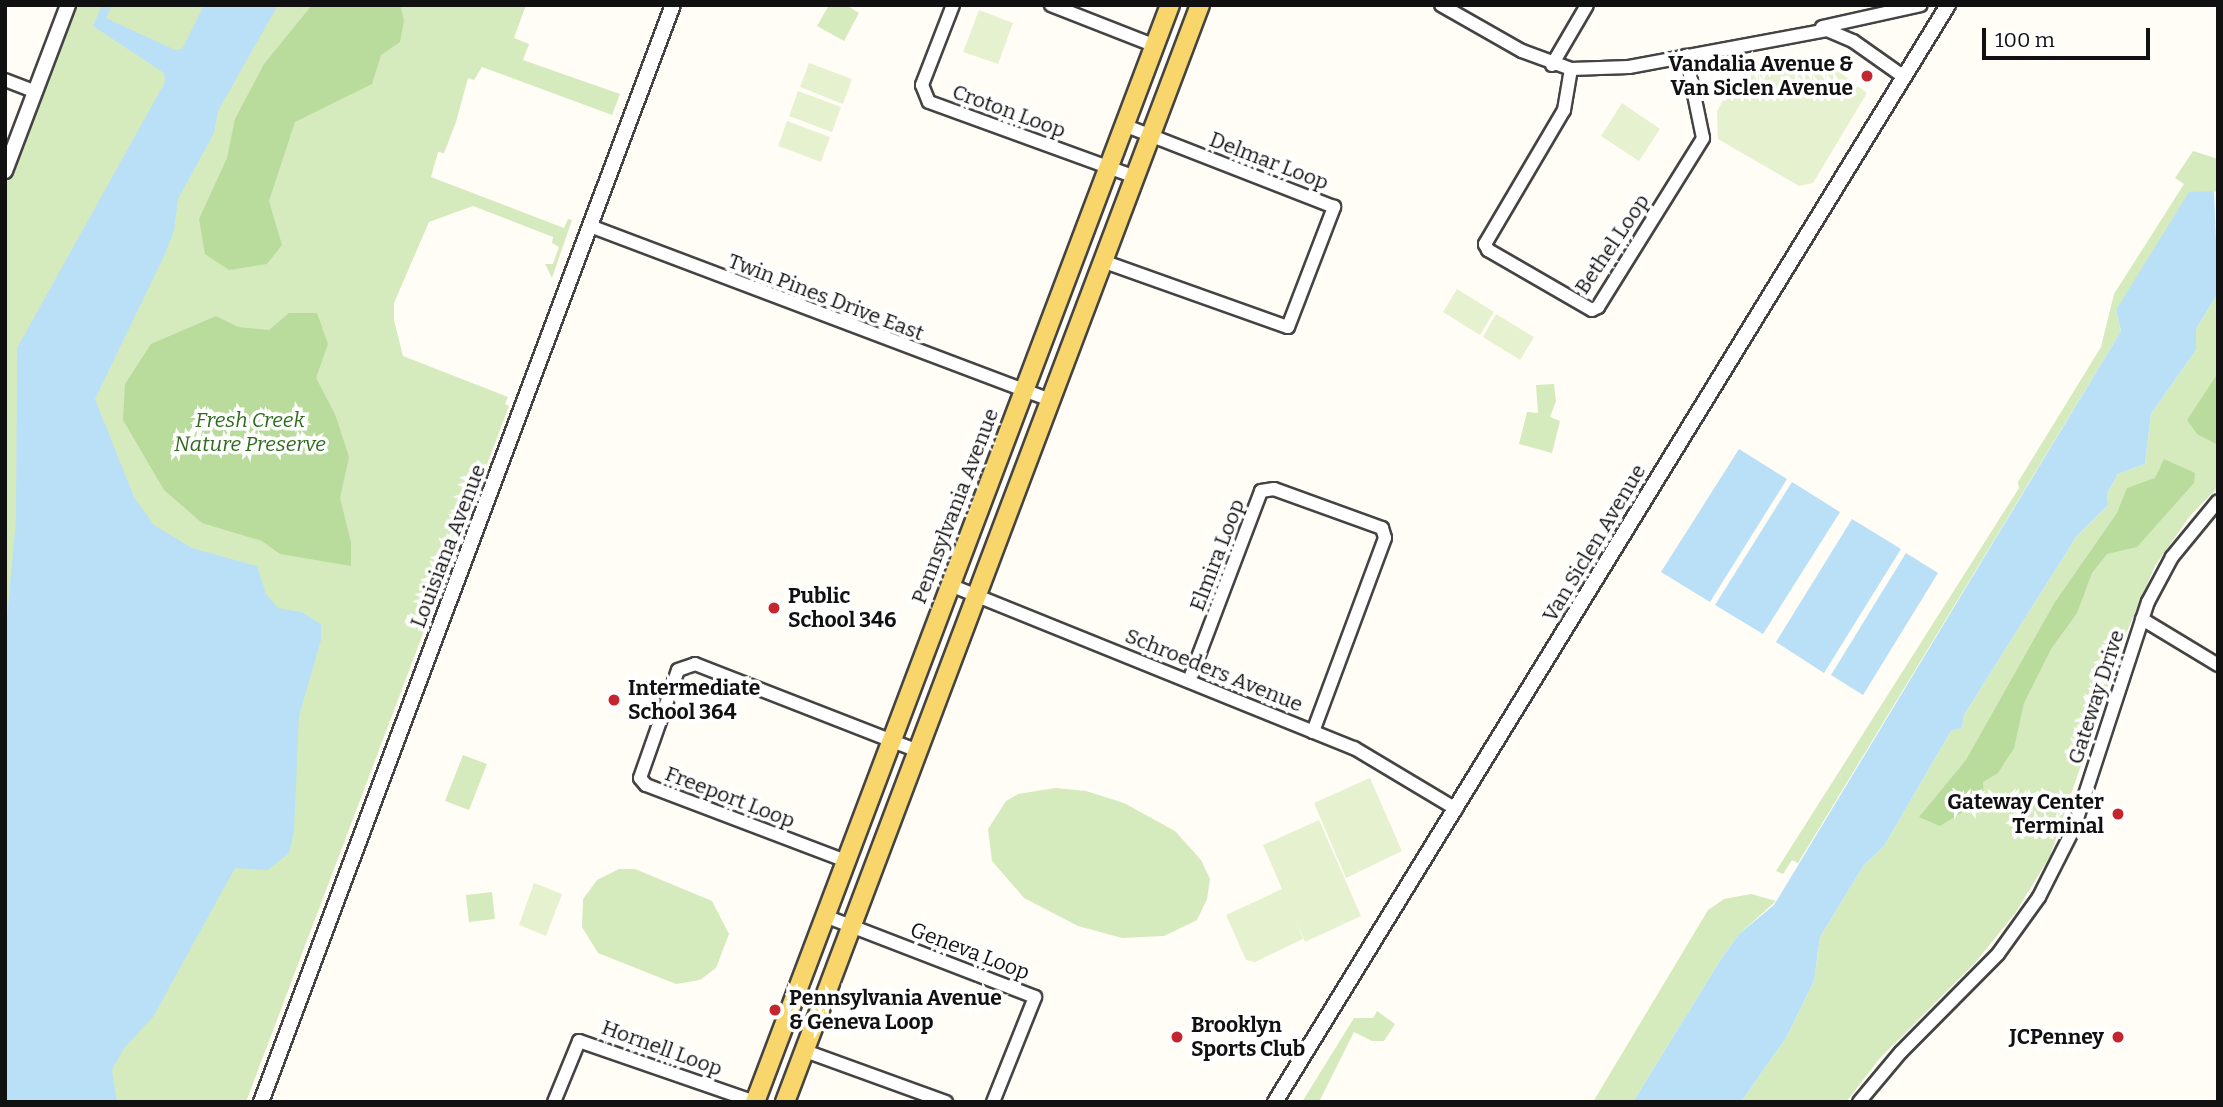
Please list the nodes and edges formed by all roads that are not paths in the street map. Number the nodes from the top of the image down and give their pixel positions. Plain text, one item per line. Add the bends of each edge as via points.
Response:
1 (68, 5) edge
2 (673, 5) edge
3 (953, 5) edge
4 (1051, 5) edge
5 (1170, 5) edge
6 (1200, 5) edge
7 (1441, 5) edge
8 (1587, 5) edge
9 (1922, 5) edge
10 (1948, 5) edge
11 (1809, 32) junction
12 (1153, 45) junction
13 (1686, 56) junction
14 (1552, 65) junction
15 (1571, 69) junction
16 (1903, 77) junction
17 (5, 79) edge
18 (36, 92) junction
19 (1124, 125) junction
20 (1150, 135) junction
21 (1108, 167) junction
22 (5, 171) edge
23 (1135, 177) junction
24 (590, 226) junction
25 (1105, 261) junction
26 (1023, 392) junction
27 (1050, 400) junction
28 (2218, 500) edge
29 (950, 585) junction
30 (979, 596) junction
31 (2142, 618) junction
32 (2218, 665) edge
33 (1189, 681) junction
34 (1313, 732) junction
35 (891, 741) junction
36 (918, 751) junction
37 (1456, 809) junction
38 (846, 861) junction
39 (825, 916) junction
40 (852, 926) junction
41 (805, 1051) junction
42 (261, 1102) edge
43 (554, 1102) edge
44 (755, 1102) edge
45 (785, 1102) edge
46 (946, 1102) edge
47 (993, 1102) edge
48 (1275, 1102) edge
49 (1859, 1102) edge

1 - 18 street
2 - 24 street, Louisiana Avenue
3 - 21 street, Croton Loop via 922,85 929,102
4 - 12 street
5 - 12 main road, Pennsylvania Avenue
6 - 20 main road
7 - 14 street
8 - 14 street
9 - 11 street
10 - 16 street, Van Siclen Avenue
11 - 13 street
11 - 16 street via 1843,34
12 - 19 main road, Pennsylvania Avenue
13 - 15 street via 1629,67
13 - 15 street, Bethel Loop via 1703,138 1598,307 1591,310 1488,250 1485,244 1564,110
14 - 15 street
16 - 37 street, Van Siclen Avenue
17 - 18 street
18 - 22 street
19 - 20 street, Delmar Loop
19 - 21 main road, Pennsylvania Avenue
20 - 23 main road
20 - 25 street, Delmar Loop via 1334,206 1288,327
21 - 23 street, Croton Loop
21 - 26 main road, Pennsylvania Avenue
23 - 25 main road
24 - 26 street, Twin Pines Drive East
24 - 42 street, Louisiana Avenue
25 - 27 main road
26 - 27 street, Twin Pines Drive East
26 - 29 main road, Pennsylvania Avenue
27 - 30 main road
28 - 31 street, Gateway Drive via 2172,556
29 - 30 street, Schroeders Avenue
29 - 35 main road, Pennsylvania Avenue
30 - 33 street, Schroeders Avenue
30 - 36 main road
31 - 32 street
31 - 49 street, Gateway Drive via 2074,828 2039,897 1998,954 1901,1052
33 - 34 street, Schroeders Avenue
33 - 34 street, Elmira Loop via 1261,491 1274,489 1382,528 1385,538
34 - 37 street, Schroeders Avenue via 1354,748
35 - 36 street, Freeport Loop
35 - 38 main road, Pennsylvania Avenue
35 - 38 street, Freeport Loop via 695,664 684,664 640,768 646,785
36 - 40 main road
37 - 48 street, Van Siclen Avenue
38 - 39 main road, Pennsylvania Avenue
39 - 40 street, Geneva Loop
39 - 44 main road, Pennsylvania Avenue
40 - 41 main road
40 - 47 street, Geneva Loop via 1035,997
41 - 45 main road
41 - 46 street
43 - 44 street, Hornell Loop via 579,1041

